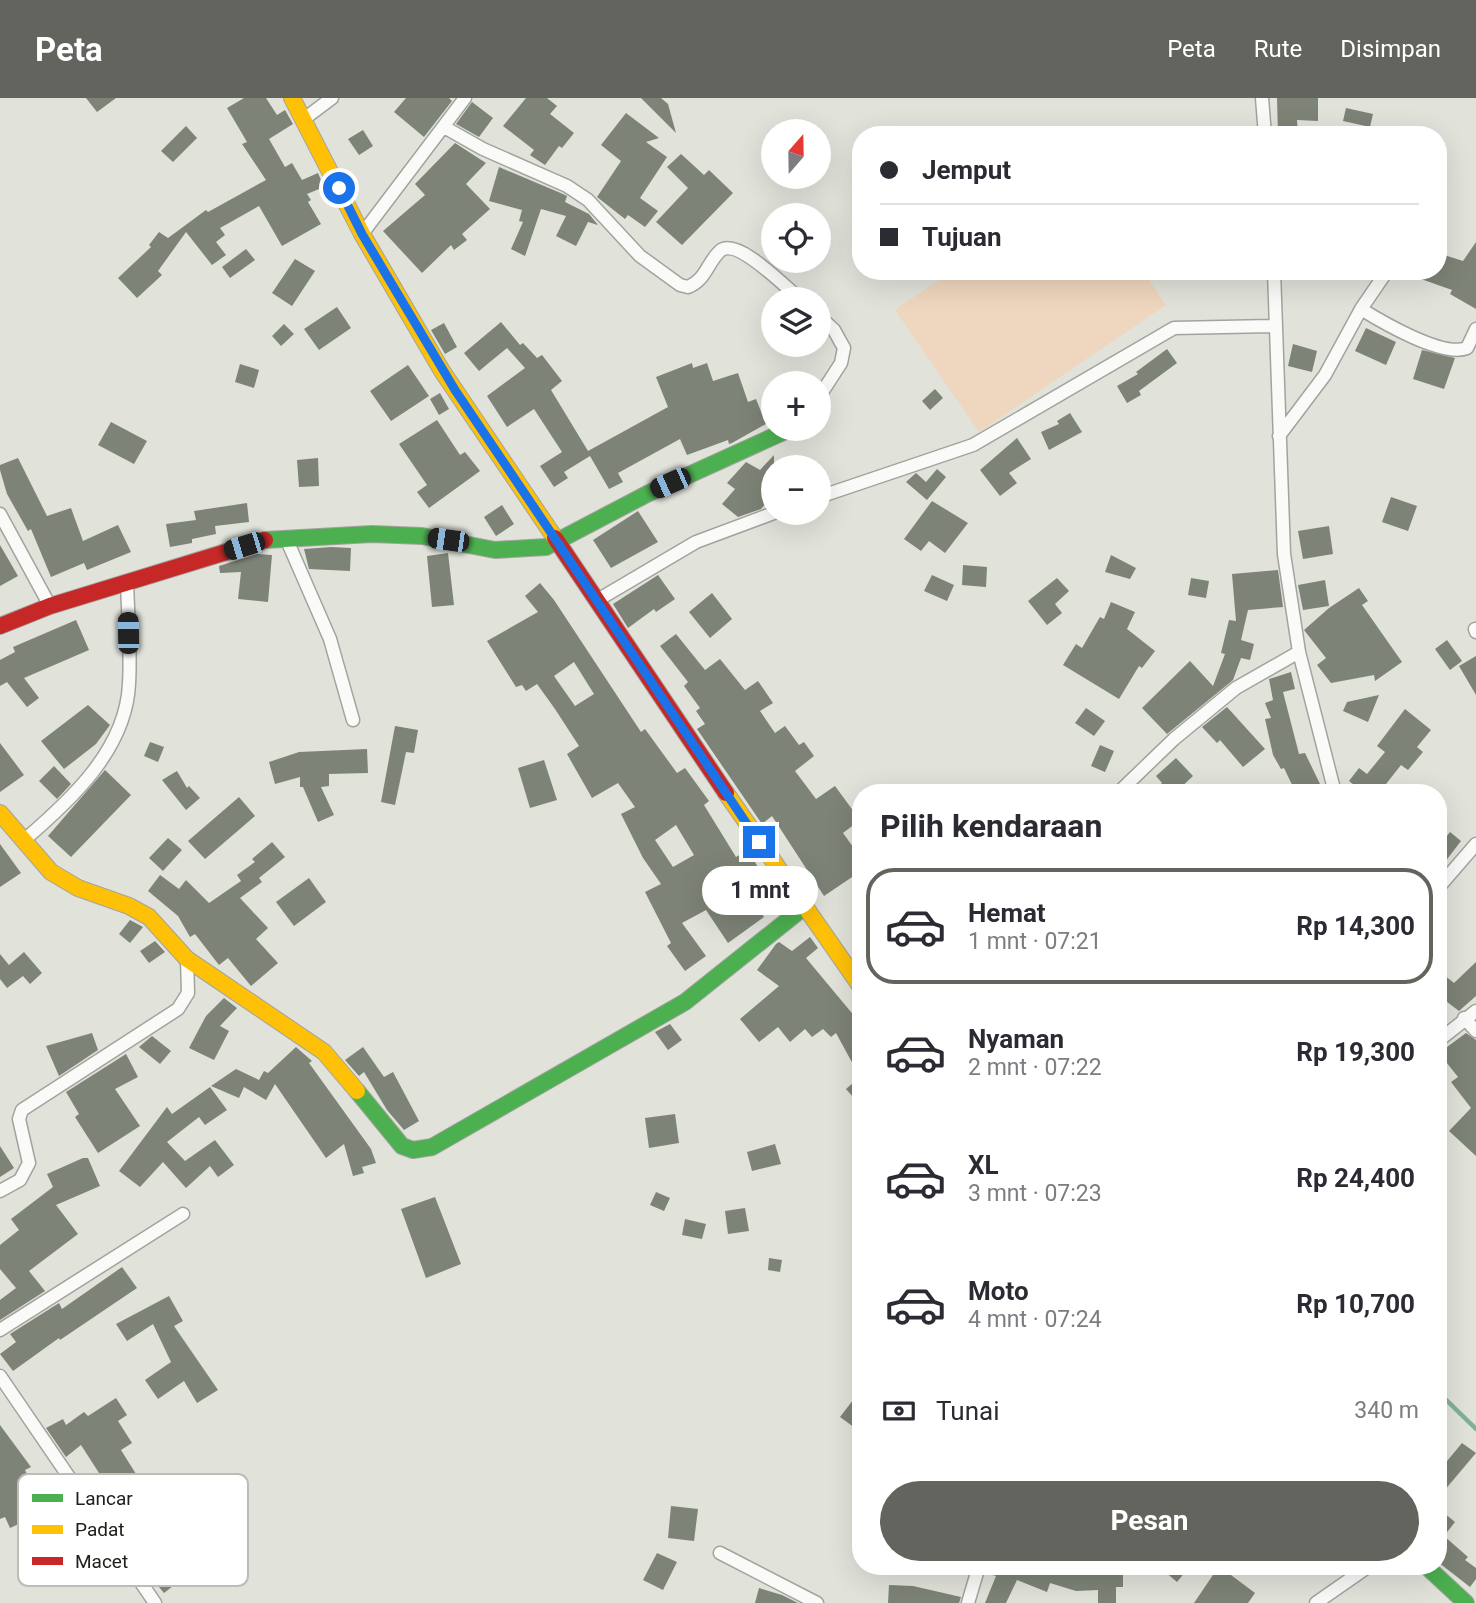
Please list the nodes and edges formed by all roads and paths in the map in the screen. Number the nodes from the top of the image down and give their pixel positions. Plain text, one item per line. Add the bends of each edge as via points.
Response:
1 (292, 98) edge
2 (332, 98) edge
3 (465, 98) edge
4 (1262, 98) edge
5 (304, 120) junction
6 (1264, 126) edge
7 (444, 127) junction
8 (362, 234) junction
9 (1274, 280) edge
10 (1381, 280) edge
11 (786, 287) edge
12 (1361, 309) junction
13 (1276, 326) junction
14 (831, 327) edge
15 (1476, 329) edge
16 (831, 378) edge
17 (1279, 436) junction
18 (764, 441) edge
19 (831, 493) edge
20 (0, 514) edge
21 (761, 518) edge
22 (286, 538) junction
23 (555, 542) junction
24 (127, 582) junction
25 (596, 601) junction
26 (50, 606) junction
27 (0, 626) edge
28 (1299, 652) junction
29 (353, 720) dead end
30 (1127, 784) edge
31 (1333, 784) edge
32 (0, 813) edge
33 (23, 841) junction
34 (1476, 844) edge
35 (1447, 878) edge
36 (803, 908) junction
37 (187, 959) junction
38 (852, 975) edge
39 (1476, 1011) edge
40 (1464, 1018) junction
41 (1476, 1031) edge
42 (1447, 1033) edge
43 (0, 1191) edge
44 (183, 1214) dead end
45 (0, 1330) edge
46 (0, 1376) edge
47 (67, 1474) edge
48 (720, 1553) dead end
49 (976, 1575) edge
50 (1355, 1575) edge
51 (1436, 1575) edge
52 (143, 1586) edge
53 (155, 1603) edge
54 (817, 1603) edge
55 (968, 1603) edge
56 (1316, 1603) edge
57 (1466, 1603) edge

1 - 5 street
2 - 5 street
3 - 7 street
4 - 6 street
5 - 8 street
7 - 8 street
7 - 11 street via 589,200 640,256 680,285 688,287 700,281 720,251 731,248 745,253
8 - 23 street via 442,371
9 - 13 street
10 - 12 street
12 - 15 street via 1400,334 1456,350 1467,348
12 - 17 street via 1325,375
13 - 17 street
13 - 19 street via 1174,328 973,445
14 - 16 street via 844,348
17 - 28 street via 1284,554
18 - 23 street
20 - 26 street
21 - 25 street via 696,542
22 - 23 street via 422,536 495,550 526,550
22 - 24 street via 267,539
22 - 29 street via 330,639
23 - 25 street
24 - 26 street
24 - 33 street via 129,685 120,727 108,750 61,809
25 - 36 street
26 - 27 street
28 - 30 street via 1236,688
28 - 31 street
32 - 33 street
33 - 37 street via 51,872 149,917
34 - 35 street
36 - 37 street via 685,1002 423,1150 394,1140 324,1052
36 - 38 street
37 - 43 street via 188,993 178,1009 22,1110 19,1119 29,1163 20,1180
39 - 40 street
40 - 41 street
40 - 42 street
44 - 45 street
46 - 47 street
48 - 54 street
49 - 55 street
50 - 56 street
51 - 57 street
52 - 53 street

